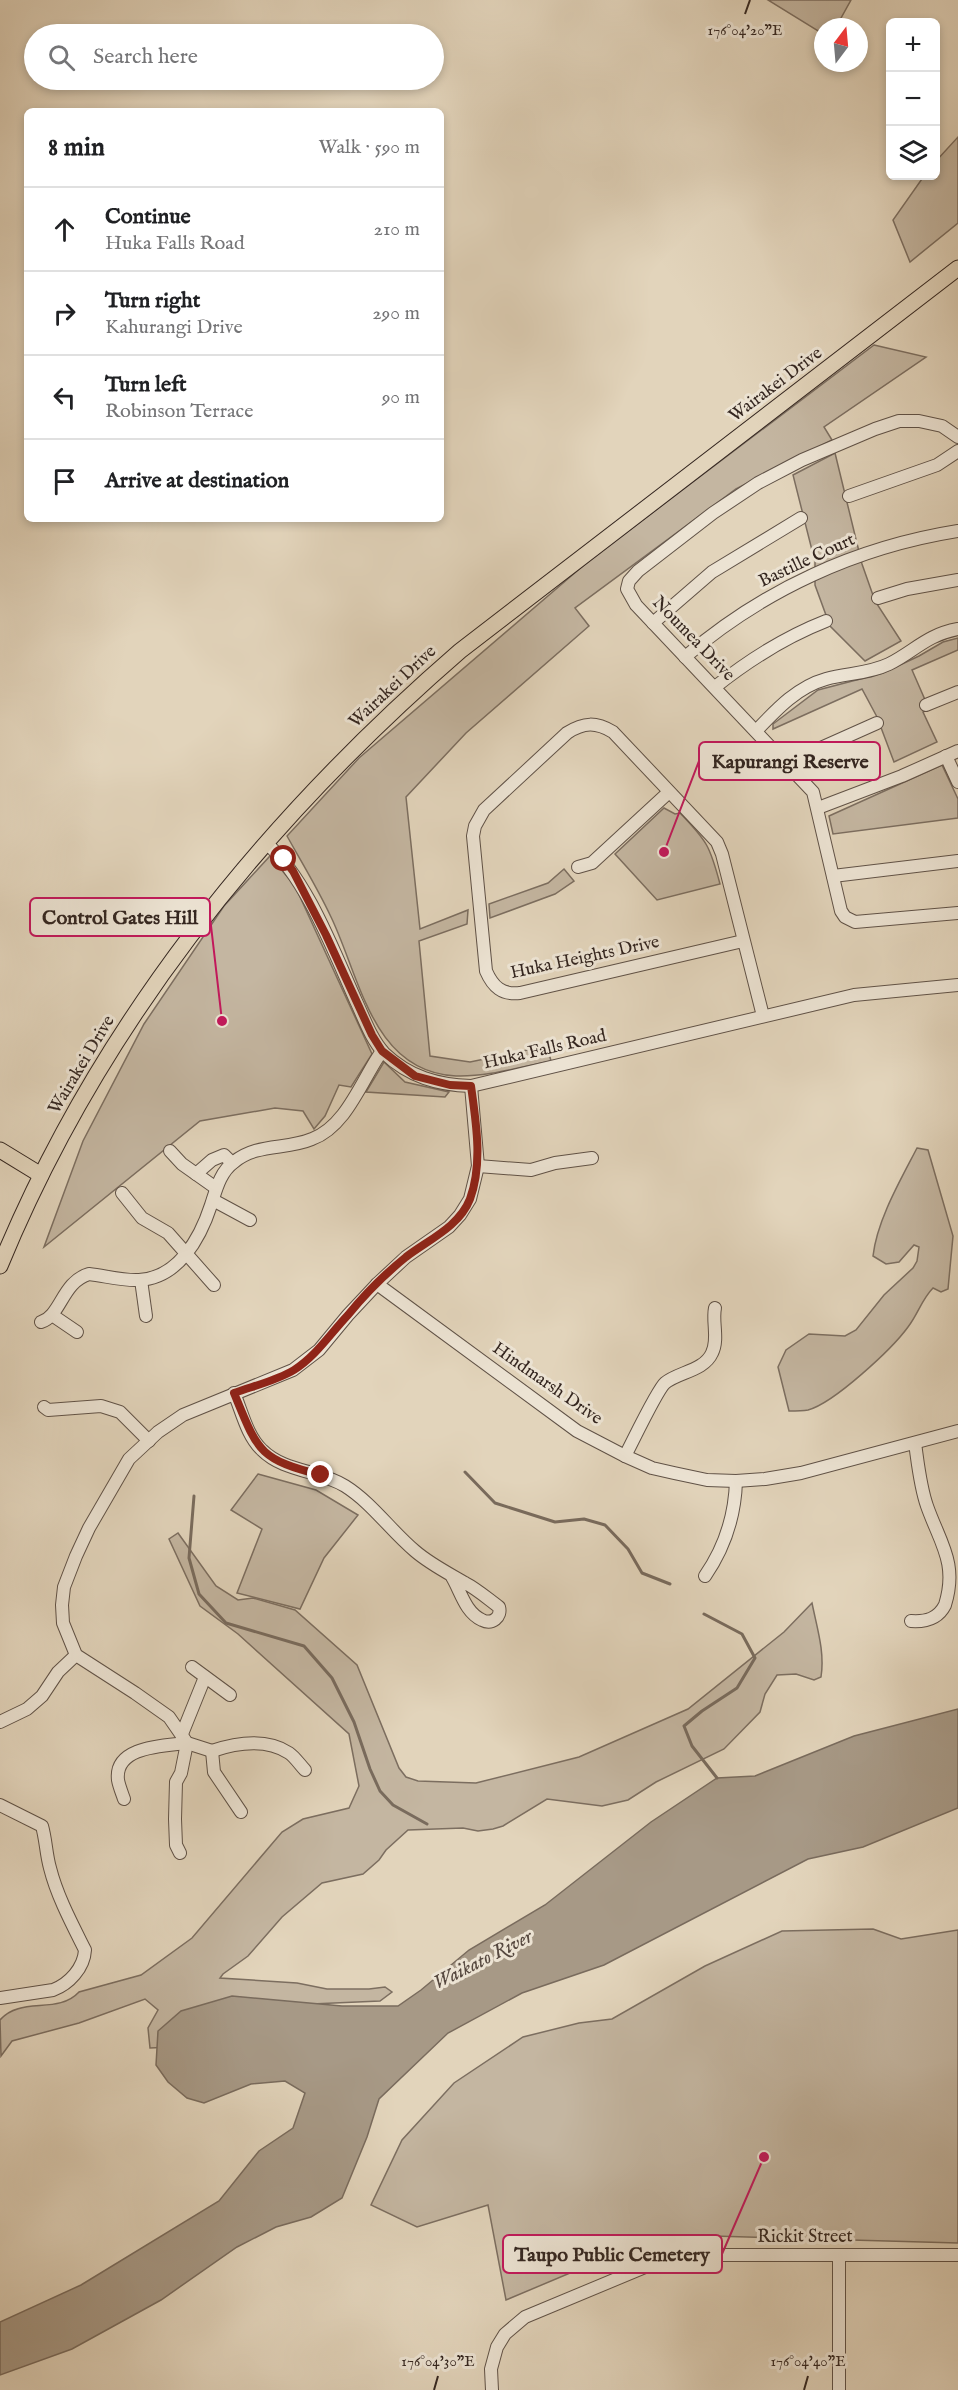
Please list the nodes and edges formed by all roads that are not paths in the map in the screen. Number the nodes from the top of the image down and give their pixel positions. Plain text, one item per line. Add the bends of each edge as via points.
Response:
1 (958, 268) edge
2 (958, 437) edge
3 (958, 452) edge
4 (849, 496) dead end
5 (801, 518) dead end
6 (958, 531) edge
7 (958, 580) edge
8 (878, 598) dead end
9 (826, 621) dead end
10 (653, 623) junction
11 (958, 628) edge
12 (685, 657) junction
13 (715, 687) junction
14 (958, 692) edge
15 (926, 705) dead end
16 (877, 723) dead end
17 (756, 731) junction
18 (958, 751) edge
19 (946, 756) junction
20 (789, 766) junction
21 (958, 782) edge
22 (669, 792) junction
23 (818, 808) junction
24 (266, 843) junction
25 (958, 861) edge
26 (578, 867) dead end
27 (833, 876) junction
28 (958, 913) edge
29 (743, 941) junction
30 (958, 985) edge
31 (763, 1016) junction
32 (382, 1051) junction
33 (471, 1086) junction
34 (0, 1150) edge
35 (170, 1151) dead end
36 (592, 1158) dead end
37 (232, 1163) junction
38 (478, 1166) junction
39 (196, 1174) junction
40 (41, 1175) junction
41 (216, 1188) junction
42 (122, 1193) dead end
43 (213, 1200) junction
44 (250, 1220) dead end
45 (187, 1254) junction
46 (0, 1266) edge
47 (141, 1280) junction
48 (377, 1284) junction
49 (214, 1285) dead end
50 (715, 1308) dead end
51 (52, 1315) junction
52 (146, 1316) dead end
53 (41, 1322) dead end
54 (77, 1332) dead end
55 (234, 1393) junction
56 (44, 1407) dead end
57 (958, 1431) edge
58 (148, 1441) junction
59 (915, 1443) junction
60 (625, 1456) junction
61 (736, 1481) junction
62 (705, 1576) dead end
63 (452, 1577) dead end
64 (911, 1621) dead end
65 (76, 1655) junction
66 (192, 1667) dead end
67 (205, 1677) junction
68 (230, 1695) dead end
69 (0, 1722) edge
70 (184, 1738) junction
71 (212, 1751) junction
72 (305, 1770) dead end
73 (124, 1799) dead end
74 (0, 1805) edge
75 (241, 1812) dead end
76 (180, 1853) dead end
77 (0, 1998) edge
78 (958, 2255) edge
79 (839, 2256) junction
80 (492, 2390) edge
81 (839, 2390) edge

1 - 24 main road, Wairakei Drive via 460,651 366,738
2 - 10 street, Noumea Drive via 930,422 890,423 758,483 633,576 628,594
3 - 4 street via 937,465
5 - 10 street via 712,572
6 - 12 street, Bastille Court via 881,549 790,585 728,623
7 - 8 street
9 - 13 street via 761,653
10 - 12 street, Noumea Drive
11 - 17 street via 919,643 872,671 814,683 786,701
12 - 13 street, Noumea Drive
13 - 17 street, Noumea Drive
14 - 15 street
16 - 20 street
17 - 20 street, Noumea Drive
18 - 19 street
19 - 21 street
19 - 23 street
20 - 23 street, Noumea Drive via 813,792
22 - 26 street via 592,863
22 - 29 street, Huka Heights Drive via 717,842
22 - 29 street, Huka Heights Drive via 613,732 592,723 567,733 484,810 473,837 486,971 492,984 510,995
23 - 27 street, Noumea Drive
24 - 32 street, Huka Falls Road via 293,871
24 - 40 main road, Wairakei Drive via 157,980 108,1054
25 - 27 street
27 - 28 street, Noumea Drive via 841,912 855,922
29 - 31 street, Huka Heights Drive
30 - 31 street, Huka Falls Road via 854,996
31 - 33 street, Huka Falls Road
32 - 33 street, Huka Falls Road via 415,1076
32 - 37 street via 341,1116 325,1132 298,1143 261,1148
33 - 38 street
34 - 40 main road
35 - 39 street
36 - 38 street via 531,1170
37 - 39 street via 224,1155
37 - 41 street
38 - 48 street via 470,1199 460,1215
39 - 41 street
40 - 46 main road, Wairakei Drive
41 - 43 street
42 - 45 street via 142,1218 168,1233
43 - 44 street
43 - 45 street
45 - 47 street via 176,1266
45 - 49 street
47 - 51 street via 89,1274 76,1280
47 - 52 street
48 - 55 street via 319,1350 293,1371
48 - 60 street, Hindmarsh Drive via 577,1431
50 - 60 street via 712,1353 705,1361 664,1383
51 - 53 street
51 - 54 street
55 - 58 street via 183,1415
55 - 63 street via 261,1449 287,1466 344,1485 417,1553
56 - 58 street via 48,1410 101,1406 120,1412
57 - 59 street, Hindmarsh Drive
58 - 65 street via 129,1459 114,1484 64,1587 63,1623
59 - 61 street, Hindmarsh Drive via 801,1473
59 - 64 street via 927,1504 947,1548 954,1576 953,1589 942,1612 929,1621
60 - 61 street, Hindmarsh Drive via 674,1473
61 - 62 street via 730,1524 719,1556
65 - 69 street via 27,1710
65 - 70 street via 169,1718
66 - 67 street
67 - 68 street
67 - 70 street
70 - 71 street
70 - 73 street via 130,1755 122,1764 118,1779
70 - 76 street via 181,1773 176,1782 176,1845
71 - 72 street via 263,1743 290,1754
71 - 75 street via 214,1772
74 - 77 street via 42,1826 49,1867 85,1950 81,1965 61,1987
78 - 79 street, Rickit Street
79 - 80 street, Rickit Street via 669,2257 538,2309 513,2326 497,2347 491,2369
79 - 81 street

